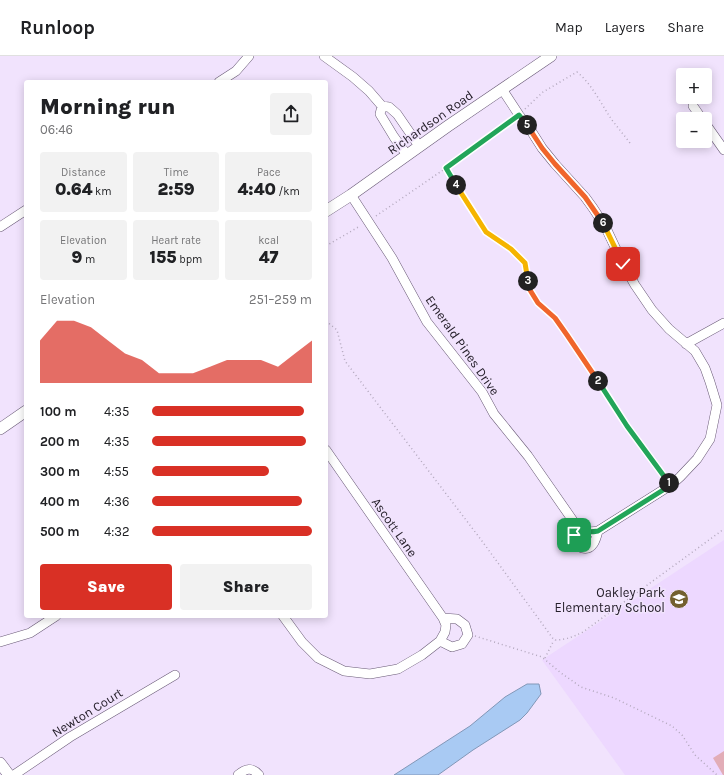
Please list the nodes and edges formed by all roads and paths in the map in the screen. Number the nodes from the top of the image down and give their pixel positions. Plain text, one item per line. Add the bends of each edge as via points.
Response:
1 (249, 56) edge
2 (324, 56) edge
3 (551, 56) edge
4 (222, 80) edge
5 (502, 89) junction
6 (382, 106) junction
7 (693, 106) dead end
8 (697, 112) edge
9 (519, 115) junction
10 (712, 133) edge
11 (630, 143) dead end
12 (419, 146) junction
13 (724, 150) edge
14 (407, 155) junction
15 (446, 168) junction
16 (351, 195) junction
17 (328, 210) edge
18 (24, 211) edge
19 (368, 222) junction
20 (0, 226) edge
21 (328, 245) edge
22 (328, 323) edge
23 (724, 323) edge
24 (686, 344) junction
25 (24, 412) edge
26 (0, 428) edge
27 (328, 453) edge
28 (671, 485) junction
29 (576, 525) junction
30 (724, 529) edge
31 (594, 532) junction
32 (53, 618) edge
33 (284, 618) edge
34 (443, 618) junction
35 (467, 634) junction
36 (554, 640) junction
37 (440, 641) junction
38 (0, 642) edge
39 (545, 658) junction
40 (175, 675) dead end
41 (0, 763) edge
42 (9, 775) edge
43 (14, 775) edge
44 (238, 775) edge
45 (259, 775) edge
46 (717, 775) edge

1 - 4 street via 236,71
2 - 6 street via 353,77
3 - 5 street, Richardson Road
5 - 9 street
5 - 12 street, Richardson Road
6 - 12 street via 390,107 397,114
6 - 14 street via 380,114
7 - 8 street
9 - 11 path via 543,92 577,72
9 - 15 path
9 - 24 street via 542,148 593,208 648,304
10 - 13 street
12 - 14 street, Richardson Road
14 - 16 street, Richardson Road
15 - 19 path
15 - 28 path via 486,232 511,249 525,263 530,290 538,303 559,323 627,426
16 - 17 street, Richardson Road
16 - 19 street, Emerald Pines Drive
18 - 20 street
19 - 21 path
19 - 29 street, Emerald Pines Drive via 392,258 427,322 482,392 494,414 528,456
22 - 36 path via 337,330 345,361
23 - 24 street
24 - 28 street via 695,351 705,368 717,405 710,439 697,460
25 - 26 street
27 - 34 street, Ascott Lane
28 - 31 street
29 - 31 street, Emerald Pines Drive via 583,530
29 - 31 street via 574,535 579,547 591,547 595,542
30 - 36 path via 583,632 571,638
32 - 38 street via 30,632
33 - 37 street via 318,658 344,671 370,674 398,669
34 - 35 street via 457,619 465,625
34 - 37 street via 446,625
35 - 37 street via 462,644 452,647
35 - 39 path
36 - 39 path
39 - 46 path via 581,687 614,698 672,726 682,735 695,755
40 - 43 street, Newton Court via 70,736
41 - 42 street
44 - 45 street via 247,769

